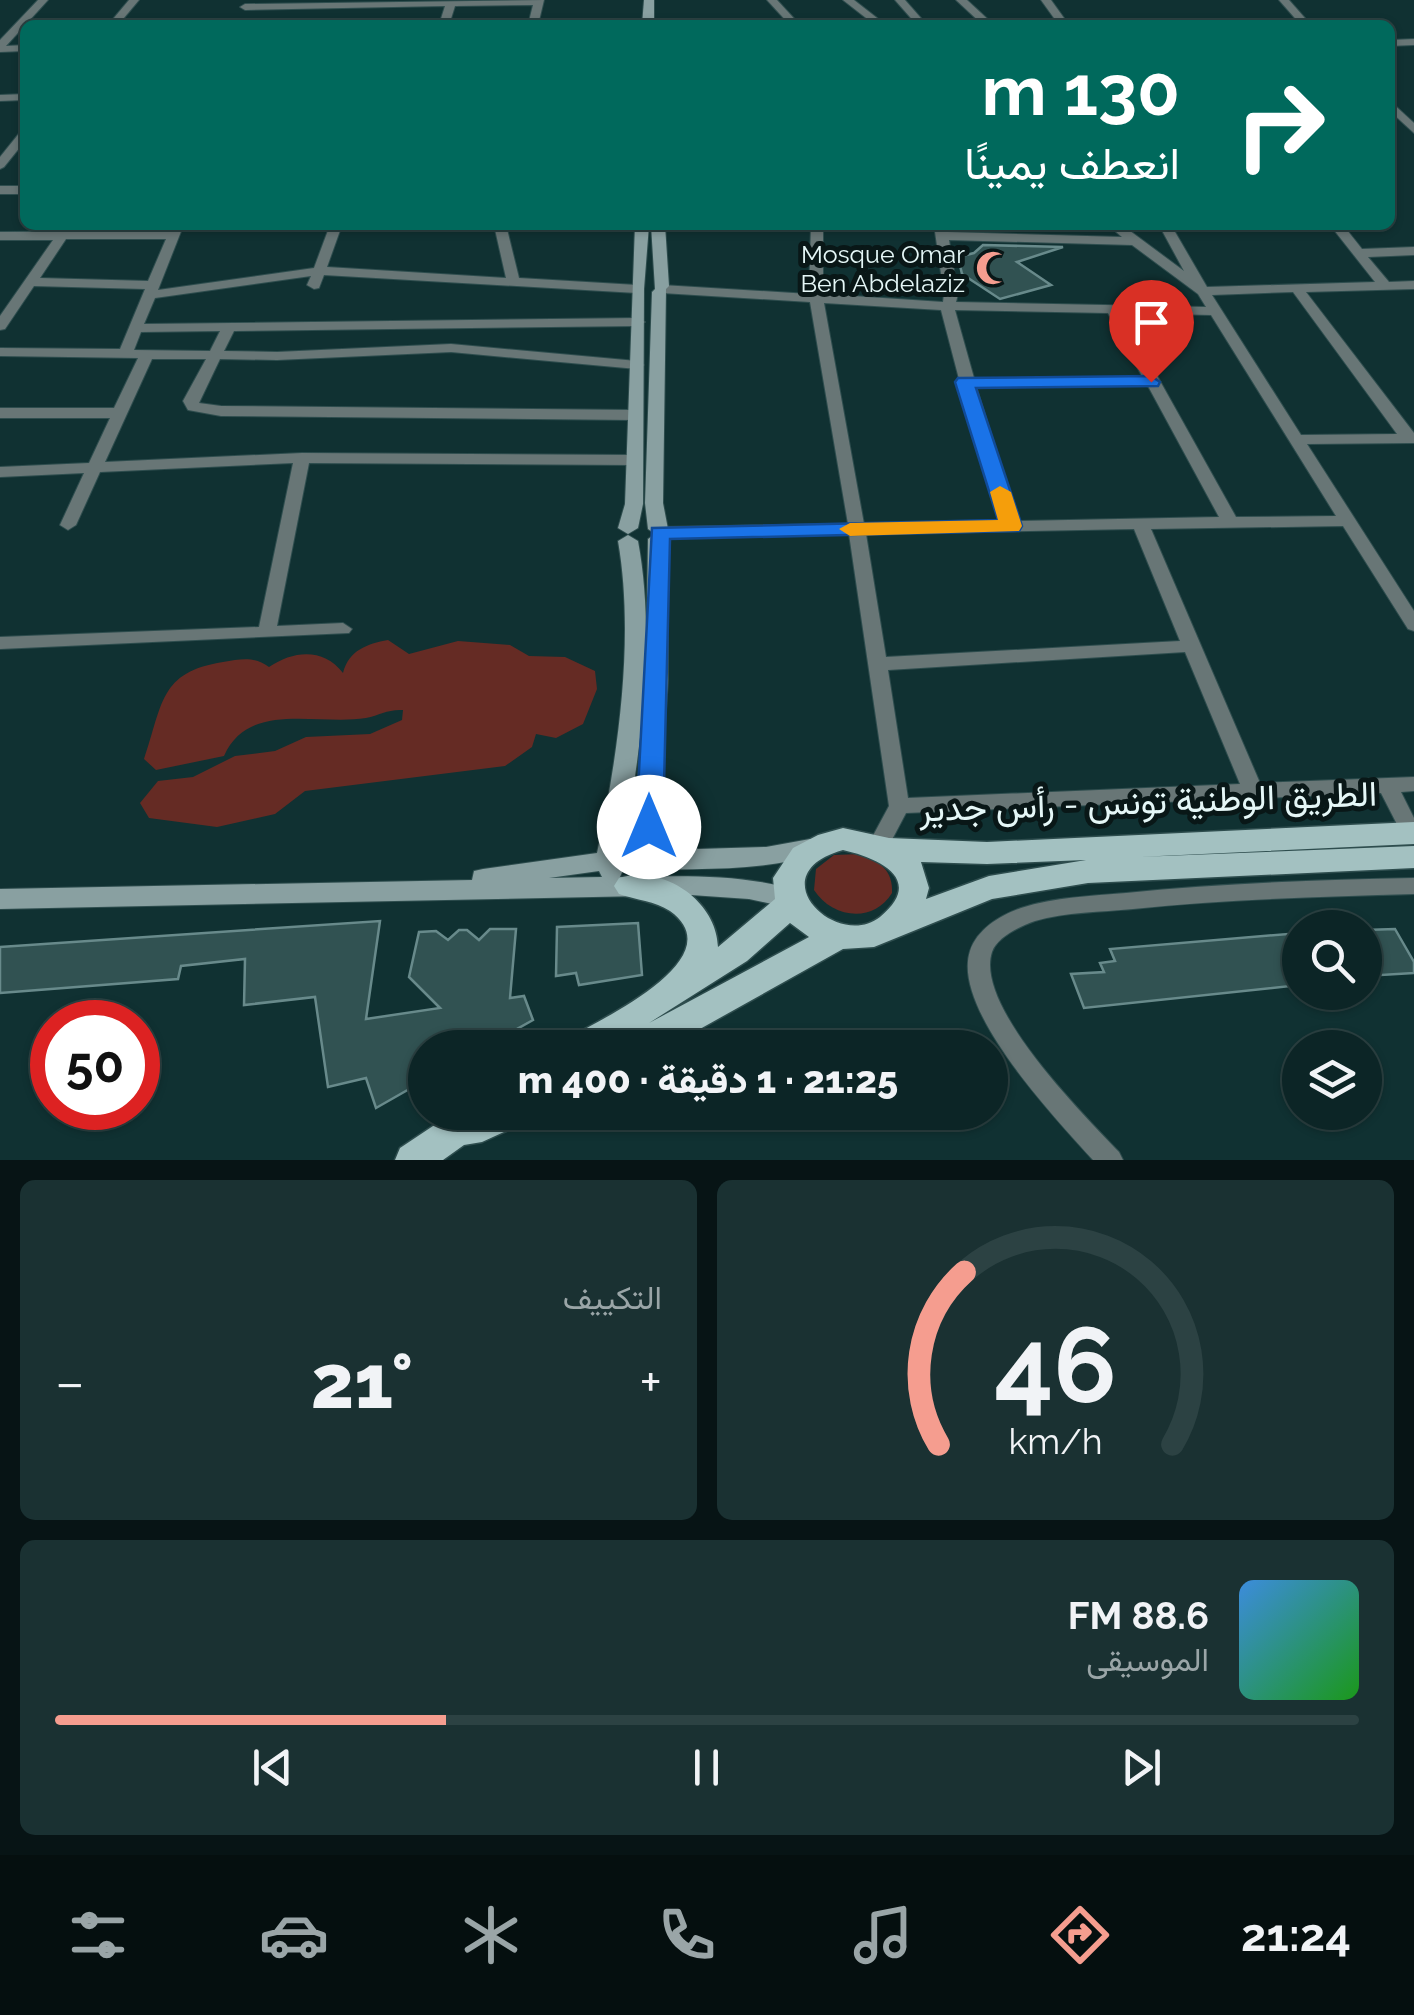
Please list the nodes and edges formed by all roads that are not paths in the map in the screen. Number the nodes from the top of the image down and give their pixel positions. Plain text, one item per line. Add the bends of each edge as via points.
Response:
1 (43, 0) edge
2 (134, 0) edge
3 (772, 0) edge
4 (848, 0) edge
5 (900, 0) edge
6 (960, 0) edge
7 (1284, 0) edge
8 (538, 1) edge
9 (339, 3) edge
10 (451, 4) junction
11 (245, 8) edge
12 (25, 20) edge
13 (117, 20) edge
14 (446, 20) edge
15 (790, 20) edge
16 (874, 20) edge
17 (918, 20) edge
18 (983, 20) edge
19 (1302, 20) edge
20 (20, 26) edge
21 (0, 48) edge
22 (1395, 109) edge
23 (1414, 130) edge
24 (20, 139) edge
25 (0, 164) edge
26 (176, 230) edge
27 (334, 230) edge
28 (501, 230) edge
29 (642, 230) edge
30 (658, 230) edge
31 (817, 230) edge
32 (1120, 230) edge
33 (1167, 230) edge
34 (1340, 230) edge
35 (941, 231) edge
36 (0, 236) edge
37 (62, 236) junction
38 (1132, 241) junction
39 (1414, 251) edge
40 (1358, 253) junction
41 (316, 278) junction
42 (513, 278) junction
43 (30, 282) junction
44 (1414, 284) edge
45 (1385, 286) junction
46 (638, 289) junction
47 (661, 289) junction
48 (1297, 289) junction
49 (152, 290) junction
50 (1203, 292) junction
51 (816, 298) junction
52 (949, 306) junction
53 (1215, 311) junction
54 (1114, 312) junction
55 (638, 322) junction
56 (0, 326) edge
57 (136, 328) junction
58 (230, 328) junction
59 (0, 352) edge
60 (125, 354) junction
61 (147, 354) junction
62 (215, 355) junction
63 (637, 365) junction
64 (964, 382) junction
65 (1151, 382) junction
66 (0, 413) edge
67 (120, 413) junction
68 (636, 416) junction
69 (1411, 438) edge
70 (1296, 440) junction
71 (302, 458) junction
72 (634, 460) junction
73 (95, 468) junction
74 (0, 472) edge
75 (1348, 521) junction
76 (1230, 522) junction
77 (1140, 523) junction
78 (68, 525) dead end
79 (1011, 526) junction
80 (857, 529) junction
81 (628, 534) junction
82 (658, 534) junction
83 (1414, 625) edge
84 (343, 628) dead end
85 (267, 632) junction
86 (0, 643) edge
87 (1192, 646) junction
88 (877, 664) junction
89 (1414, 784) edge
90 (1388, 785) junction
91 (1252, 788) junction
92 (899, 806) junction
93 (1413, 841) edge
94 (882, 847) junction
95 (810, 848) junction
96 (710, 860) junction
97 (608, 861) junction
98 (1193, 879) junction
99 (630, 886) junction
100 (1414, 886) edge
101 (422, 888) junction
102 (0, 899) edge
103 (791, 900) junction
104 (901, 920) junction
105 (842, 935) junction
106 (670, 996) junction
107 (612, 1030) edge
108 (667, 1030) edge
109 (458, 1130) edge
110 (474, 1130) edge
111 (425, 1153) edge
112 (1110, 1160) edge

1 - 12 street
2 - 13 street
3 - 15 street
4 - 16 street
5 - 17 street
6 - 18 street
7 - 19 street
8 - 10 street
9 - 10 street via 374,10
9 - 11 street
10 - 14 street
20 - 21 street
22 - 23 street
24 - 25 street
26 - 37 street
26 - 49 street
27 - 41 street
28 - 42 street
29 - 46 main road
30 - 47 main road
31 - 51 street
32 - 38 street
33 - 50 street
34 - 40 street
35 - 38 street
35 - 52 street
36 - 37 street
37 - 43 street
38 - 50 street
39 - 40 street
40 - 45 street
41 - 42 street
41 - 49 street
42 - 46 street
43 - 49 street
43 - 56 street
44 - 45 street
45 - 48 street
46 - 47 main road via 653,283
46 - 55 main road
47 - 51 street
47 - 82 main road
48 - 50 street
48 - 69 street
49 - 57 street
50 - 53 street
51 - 52 street
51 - 80 street
52 - 54 street
52 - 64 street
53 - 54 street
53 - 70 street
54 - 65 street
55 - 58 street
55 - 63 main road
57 - 58 street
57 - 60 street
58 - 62 street
59 - 60 street
60 - 61 street
61 - 62 street
61 - 67 street
62 - 63 street via 451,348
62 - 68 street via 194,406
63 - 68 main road
64 - 65 street
64 - 79 street
65 - 76 street
66 - 67 street
67 - 73 street
68 - 72 main road
69 - 70 street
70 - 75 street
71 - 72 street
71 - 73 street
71 - 85 street
72 - 81 main road
73 - 74 street
73 - 78 street
75 - 76 street
75 - 83 street
76 - 77 street
77 - 79 street
77 - 87 street
79 - 80 street
80 - 82 street
80 - 88 street
81 - 82 main road via 643,545
81 - 97 main road via 630,663
82 - 96 main road via 649,827 676,852
84 - 85 street
85 - 86 street
87 - 88 street
87 - 91 street
88 - 92 street
89 - 90 street
90 - 91 street
90 - 93 street
91 - 92 street
92 - 94 street
93 - 94 main road, الطريق الوطنية تونس - رأس جدير via 986,854
93 - 98 main road, الطريق الوطنية تونس - رأس جدير
94 - 95 main road via 843,839
94 - 104 main road via 911,874 912,906
95 - 96 main road
95 - 103 main road via 790,870
96 - 97 main road
97 - 99 main road via 617,881
97 - 101 main road
98 - 100 street
98 - 104 main road, الطريق الوطنية تونس - رأس جدير via 1031,878
98 - 112 street via 1030,914 1002,926 981,952 992,1018
99 - 101 main road
99 - 103 main road via 718,886
99 - 106 main road via 670,896 704,933 703,957
101 - 102 main road
103 - 105 main road via 821,929
103 - 106 main road via 736,952
104 - 105 main road via 875,934
105 - 108 main road
106 - 107 main road
109 - 111 main road
110 - 111 main road

